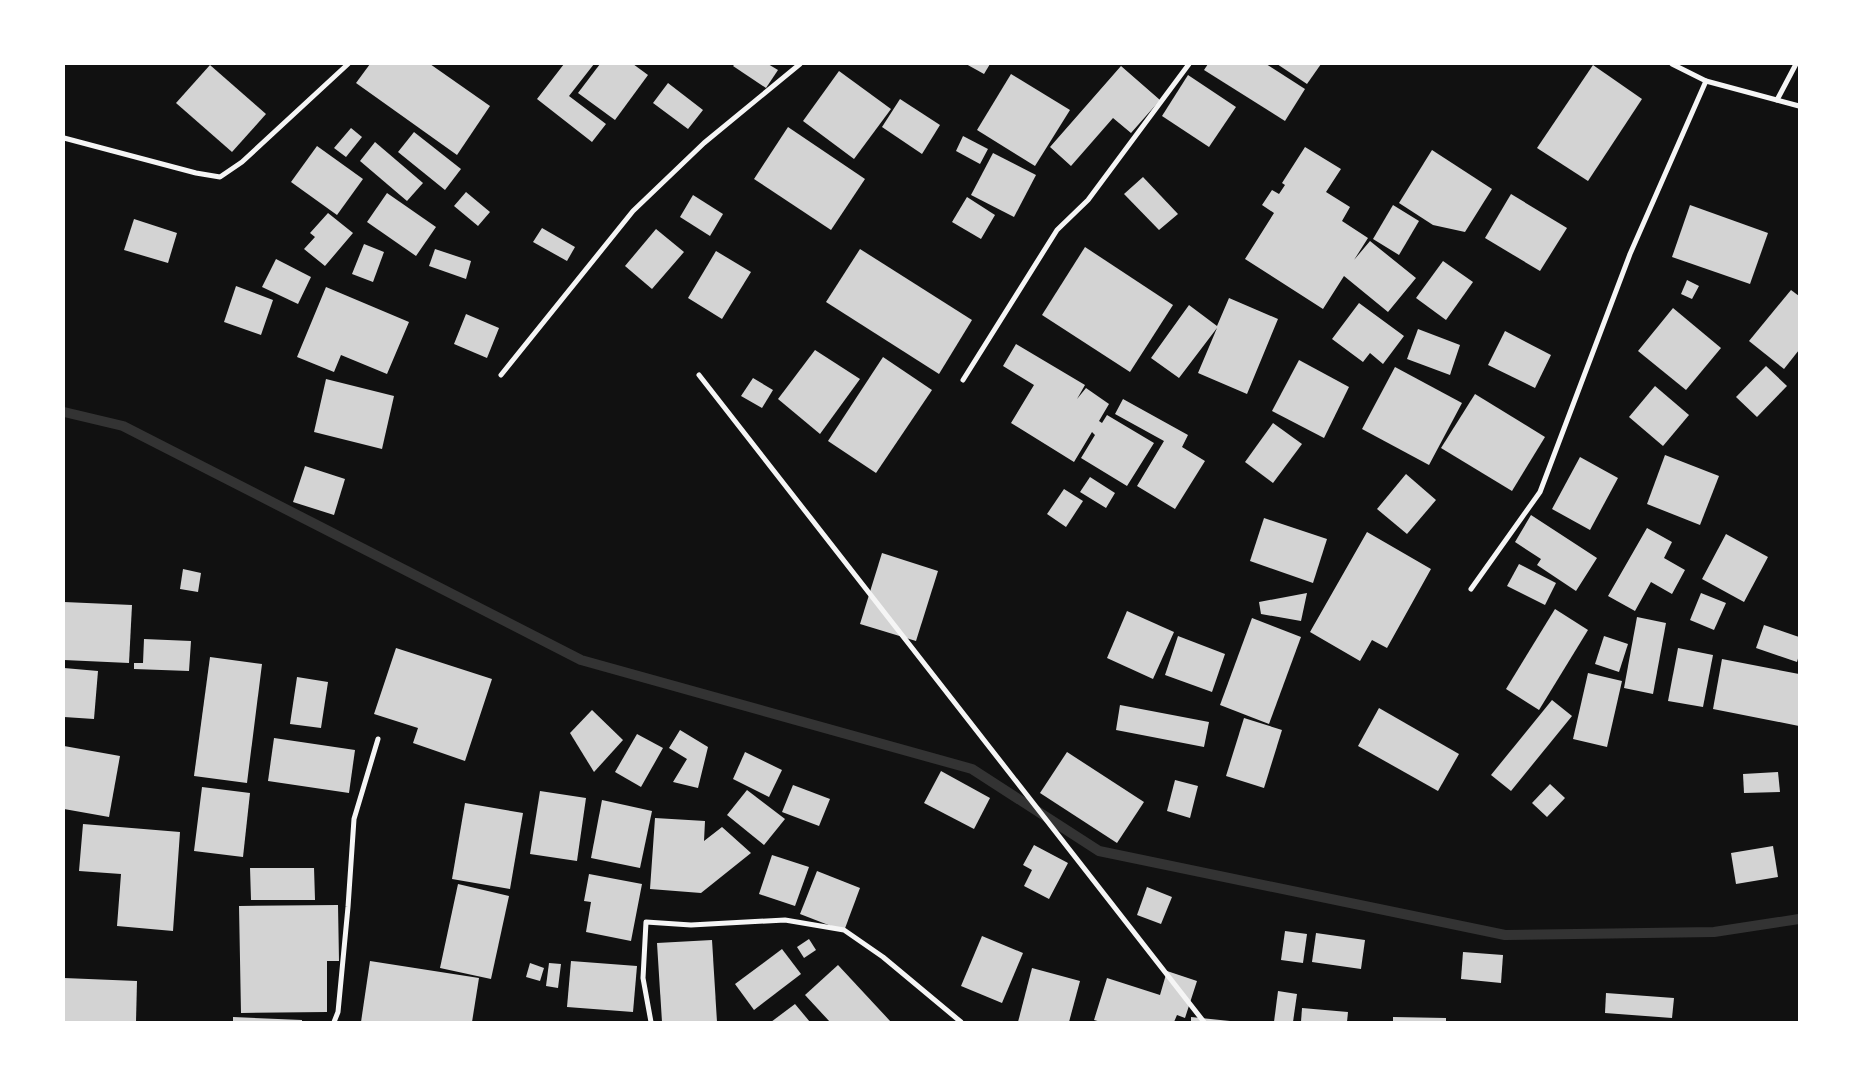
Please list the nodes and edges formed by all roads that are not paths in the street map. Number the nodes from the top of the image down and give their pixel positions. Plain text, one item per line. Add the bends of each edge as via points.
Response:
1 (348, 64) edge
2 (800, 64) edge
3 (1189, 64) edge
4 (1672, 64) edge
5 (1796, 64) edge
6 (1706, 81) junction
7 (1777, 100) junction
8 (1799, 106) edge
9 (64, 138) edge
10 (699, 374) dead end
11 (500, 375) dead end
12 (963, 380) dead end
13 (1471, 588) dead end
14 (378, 739) dead end
15 (334, 1022) edge
16 (651, 1022) edge
17 (961, 1022) edge
18 (1204, 1022) edge

1 - 9 street via 242,162 220,177
2 - 11 street via 704,143 633,210
3 - 12 street via 1088,200 1057,230
4 - 6 street
5 - 7 street
6 - 7 street
6 - 13 street via 1630,254 1540,492
7 - 8 street
10 - 18 street
14 - 15 street via 354,819 338,1012
16 - 17 street via 643,978 646,922 691,925 785,920 844,930 883,957

